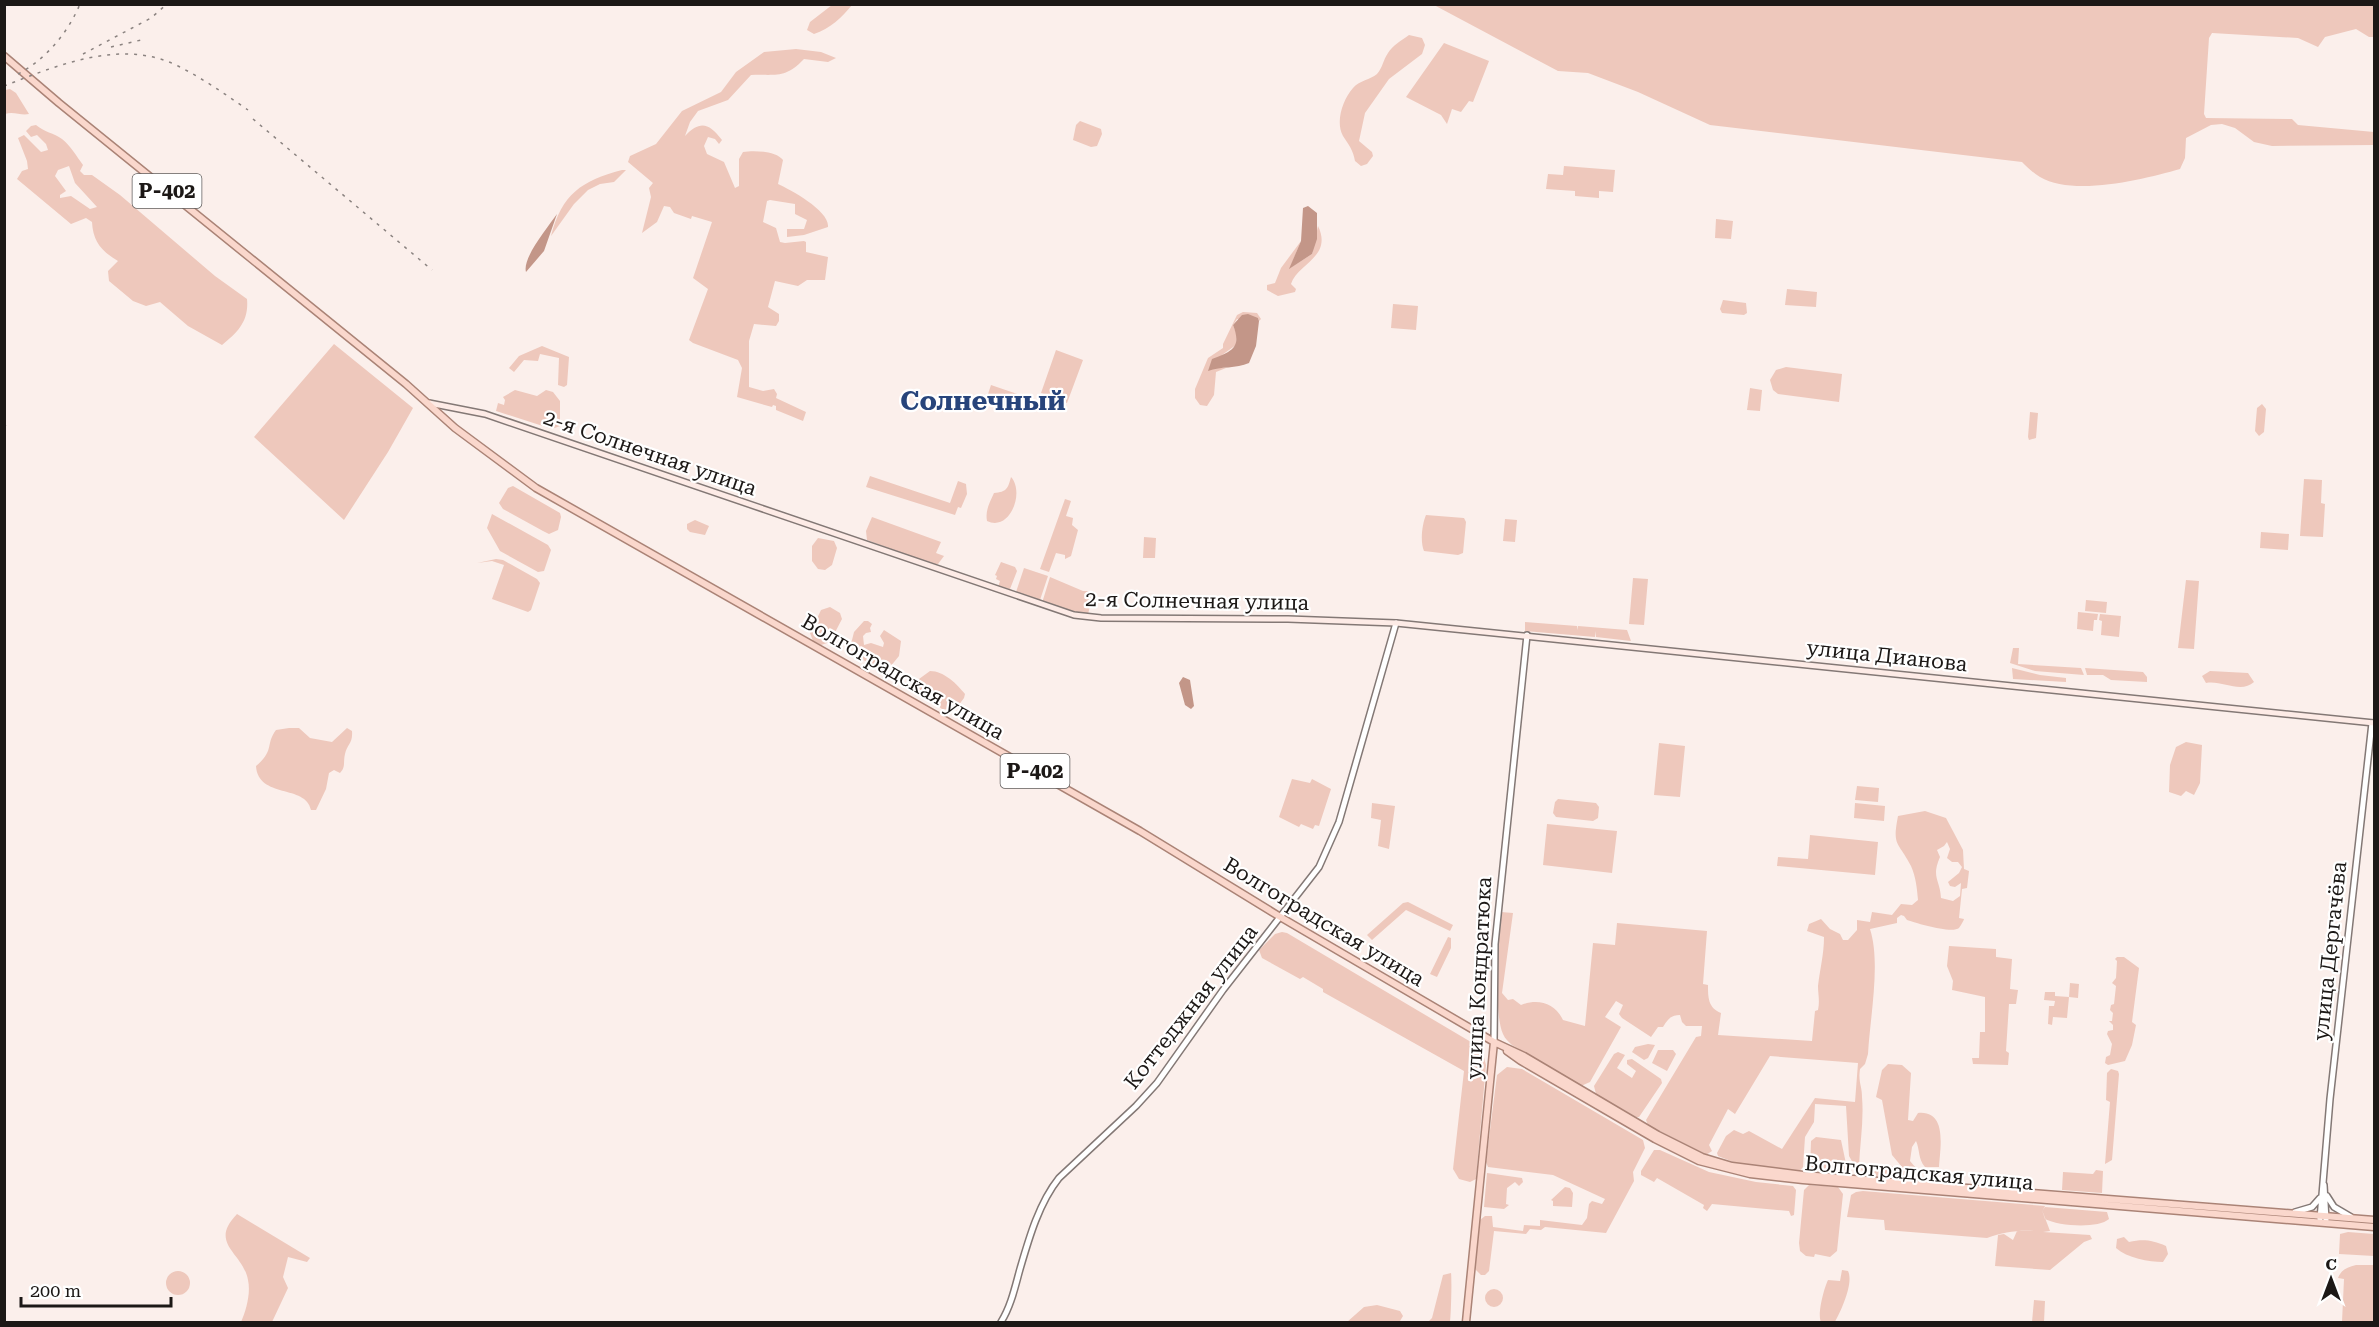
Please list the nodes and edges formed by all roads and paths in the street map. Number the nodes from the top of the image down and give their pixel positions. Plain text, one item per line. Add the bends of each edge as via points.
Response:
1 (4, 56) edge
2 (429, 403) junction
3 (1396, 623) junction
4 (1527, 635) junction
5 (2373, 723) edge
6 (1282, 918) junction
7 (1494, 1042) junction
8 (2324, 1194) junction
9 (2291, 1213) junction
10 (2323, 1216) junction
11 (2352, 1218) junction
12 (2374, 1220) edge
13 (2323, 1224) junction
14 (2374, 1227) edge
15 (1001, 1323) edge
16 (1466, 1323) edge

1 - 2 main road, 2-я Солнечная улица / Р-402
2 - 3 main road, 2-я Солнечная улица via 485,414 1074,615
2 - 6 main road, Волгоградская улица / Р-402 via 455,428 536,488 1140,831
3 - 4 main road, улица Дианова
3 - 6 street, Коттеджная улица via 1334,836 1319,867
4 - 5 main road, улица Дианова
4 - 7 street, улица Кондратюка via 1495,944
5 - 8 street, улица Дергачёва via 2330,1099
6 - 7 main road, Волгоградская улица / Р-402
6 - 15 street, Коттеджная улица via 1223,990 1157,1083 1052,1187
7 - 9 main road, Волгоградская улица via 1689,1151 1732,1166 1803,1175
7 - 13 main road, Волгоградская улица via 1655,1139 1730,1171
7 - 16 main road, улица Кондратюка
8 - 9 street via 2312,1207
8 - 10 street, улица Дергачёва
8 - 11 street via 2334,1207
9 - 10 main road, Волгоградская улица
10 - 11 main road, Волгоградская улица
10 - 13 street, улица Дергачёва
11 - 12 main road, Волгоградская улица
13 - 14 main road, Волгоградская улица

